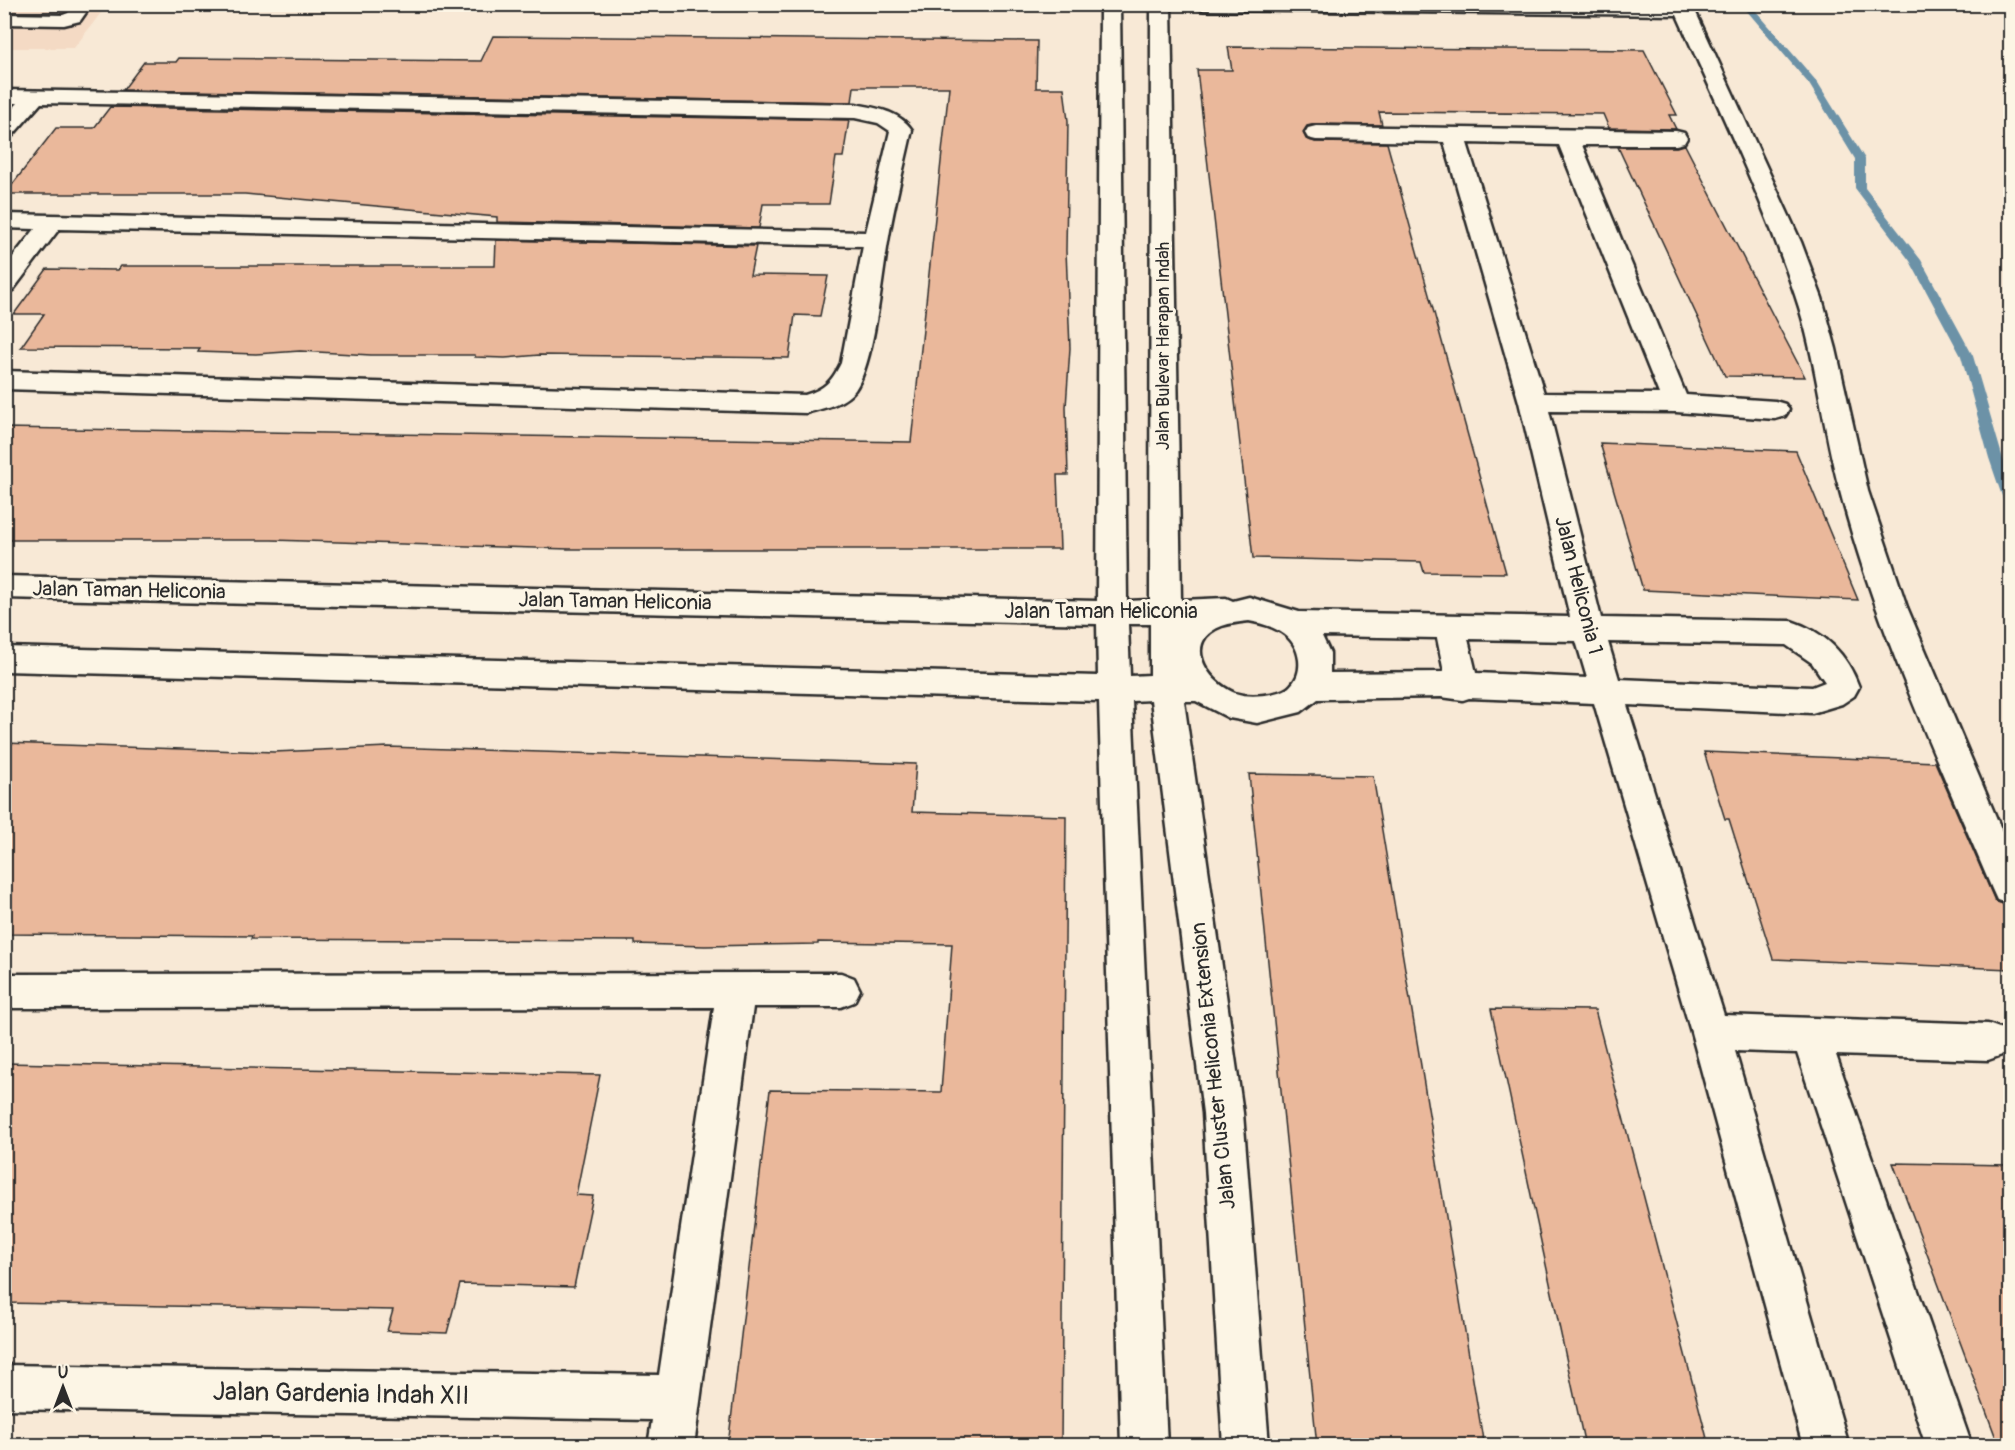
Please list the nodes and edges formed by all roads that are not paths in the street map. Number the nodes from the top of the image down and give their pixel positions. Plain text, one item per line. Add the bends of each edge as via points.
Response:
1 (84, 4) edge
2 (1110, 4) edge
3 (1161, 4) edge
4 (1204, 4) edge
5 (1683, 7) edge
6 (4, 19) edge
7 (4, 96) edge
8 (35, 97) junction
9 (4, 132) edge
10 (1316, 133) dead end
11 (1454, 136) junction
12 (1568, 138) junction
13 (1676, 138) dead end
14 (4, 220) edge
15 (53, 221) junction
16 (876, 239) junction
17 (4, 285) edge
18 (4, 380) edge
19 (1533, 402) junction
20 (1676, 403) junction
21 (1775, 410) dead end
22 (4, 587) edge
23 (1226, 610) junction
24 (1112, 613) junction
25 (1165, 613) junction
26 (1294, 624) junction
27 (1450, 628) junction
28 (1588, 629) junction
29 (4, 659) edge
30 (1312, 686) junction
31 (1463, 687) junction
32 (1184, 688) junction
33 (1116, 689) junction
34 (1607, 692) junction
35 (2010, 889) edge
36 (736, 990) junction
37 (841, 990) dead end
38 (4, 991) edge
39 (1710, 1032) junction
40 (1810, 1034) junction
41 (1988, 1042) dead end
42 (4, 1387) edge
43 (677, 1398) junction
44 (671, 1446) edge
45 (1144, 1446) edge
46 (1246, 1446) edge
47 (1826, 1446) edge
48 (1949, 1446) edge

1 - 6 lane via 74,17 64,20
2 - 24 street
3 - 25 street, Jalan Bulevar Harapan Indah
4 - 5 street
5 - 35 street via 1789,242 1809,298 1854,490 1892,607
7 - 8 street
8 - 9 street
8 - 16 street via 843,111 876,115 901,130
10 - 11 street
11 - 12 street
11 - 19 street, Jalan Heliconia 1
12 - 13 street
12 - 20 street
14 - 15 street
15 - 16 street
15 - 17 street
16 - 18 street via 854,363 844,385 829,397 806,404
19 - 20 street
19 - 28 street, Jalan Heliconia 1
20 - 21 street
22 - 24 street, Jalan Taman Heliconia
23 - 25 street, Jalan Taman Heliconia
23 - 26 street via 1272,613
23 - 32 street via 1204,619 1189,633 1184,652
24 - 25 street, Jalan Taman Heliconia
24 - 33 street
25 - 32 street, Jalan Bulevar Harapan Indah
26 - 27 street
26 - 30 street via 1315,653 1317,670
27 - 28 street
27 - 31 street
28 - 34 street, Jalan Heliconia 1
28 - 34 street via 1791,633 1825,655 1838,670 1843,687 1812,700
29 - 33 street
30 - 31 street
30 - 32 street via 1291,703 1260,710 1228,705
31 - 34 street
32 - 33 street
32 - 46 street, Jalan Cluster Heliconia Extension via 1223,1113
33 - 45 street
34 - 39 street, Jalan Heliconia 1
36 - 37 street
36 - 38 street
36 - 43 street
39 - 40 street
39 - 47 street, Jalan Heliconia 1
40 - 41 street
40 - 48 street
42 - 43 street, Jalan Gardenia Indah XII
43 - 44 street

